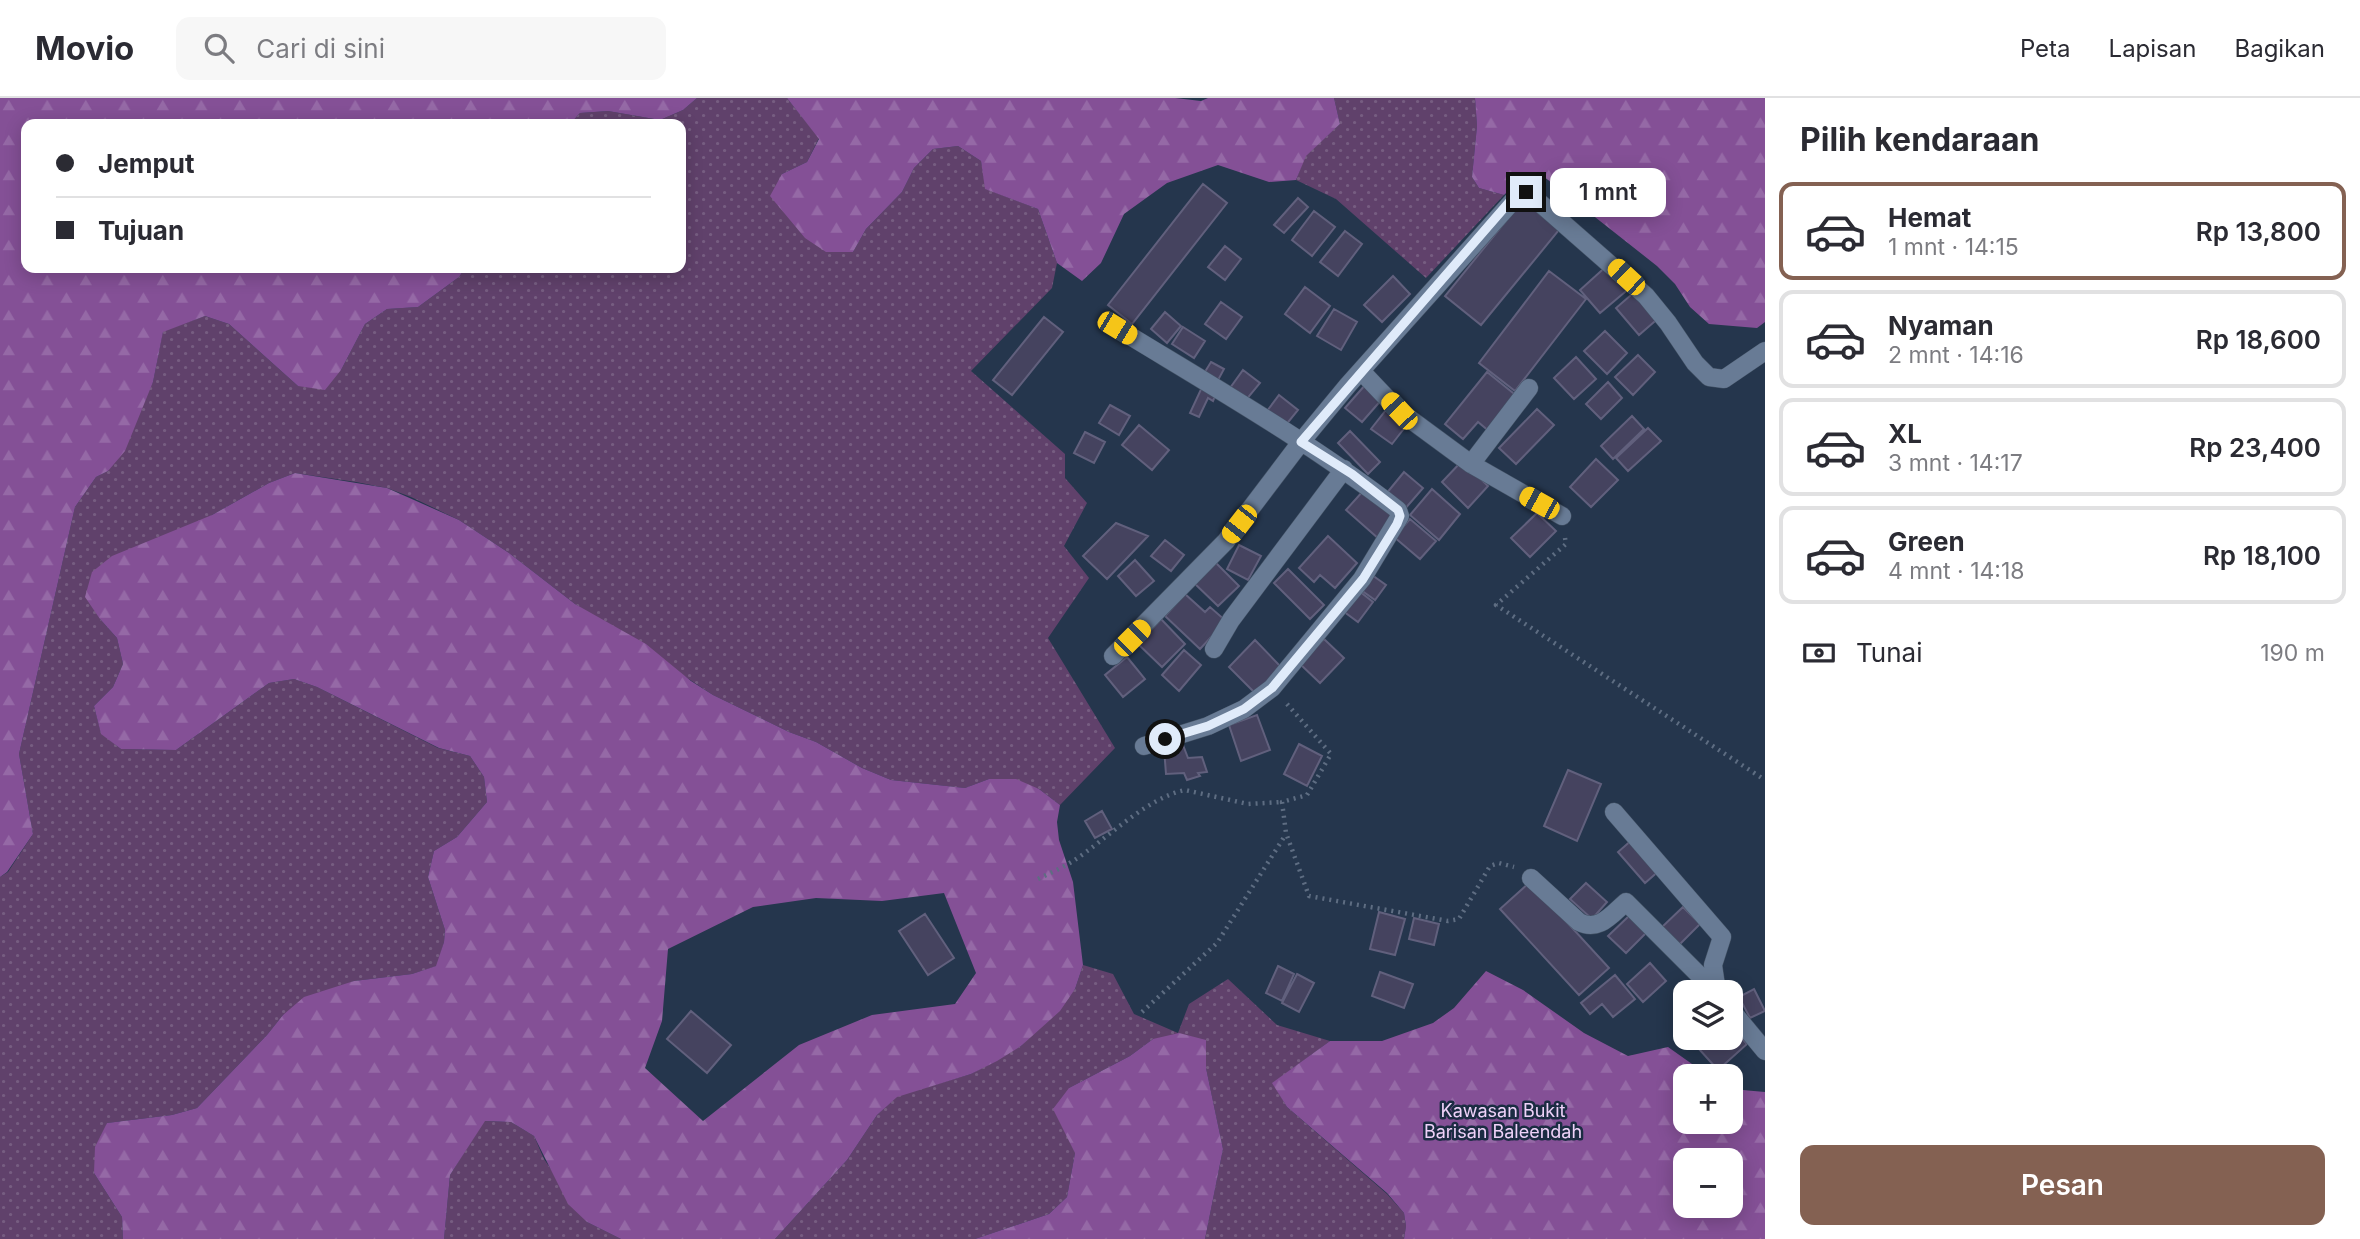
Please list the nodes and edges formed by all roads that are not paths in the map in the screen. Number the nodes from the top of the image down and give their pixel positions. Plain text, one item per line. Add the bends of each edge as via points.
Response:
1 (1117, 328) dead end
2 (1765, 351) edge
3 (1362, 372) junction
4 (1529, 388) dead end
5 (1301, 442) junction
6 (1471, 464) junction
7 (1344, 469) junction
8 (1562, 516) dead end
9 (1214, 649) dead end
10 (1113, 656) dead end
11 (1144, 746) dead end
12 (1614, 812) dead end
13 (1531, 878) road end
14 (1704, 980) edge
15 (1715, 980) edge
16 (1743, 1024) edge
17 (1765, 1051) edge

1 - 5 street
2 - 3 street via 1724,379 1710,377 1646,296 1526,192 1511,200
3 - 5 street
3 - 6 street via 1399,411
4 - 6 street
5 - 7 street
5 - 10 street via 1226,541
6 - 8 street
7 - 9 street
7 - 11 street via 1400,516 1363,579 1272,688 1244,709 1208,726
12 - 15 street via 1722,937 1713,965
13 - 14 street via 1587,926 1597,925 1626,902
16 - 17 street

